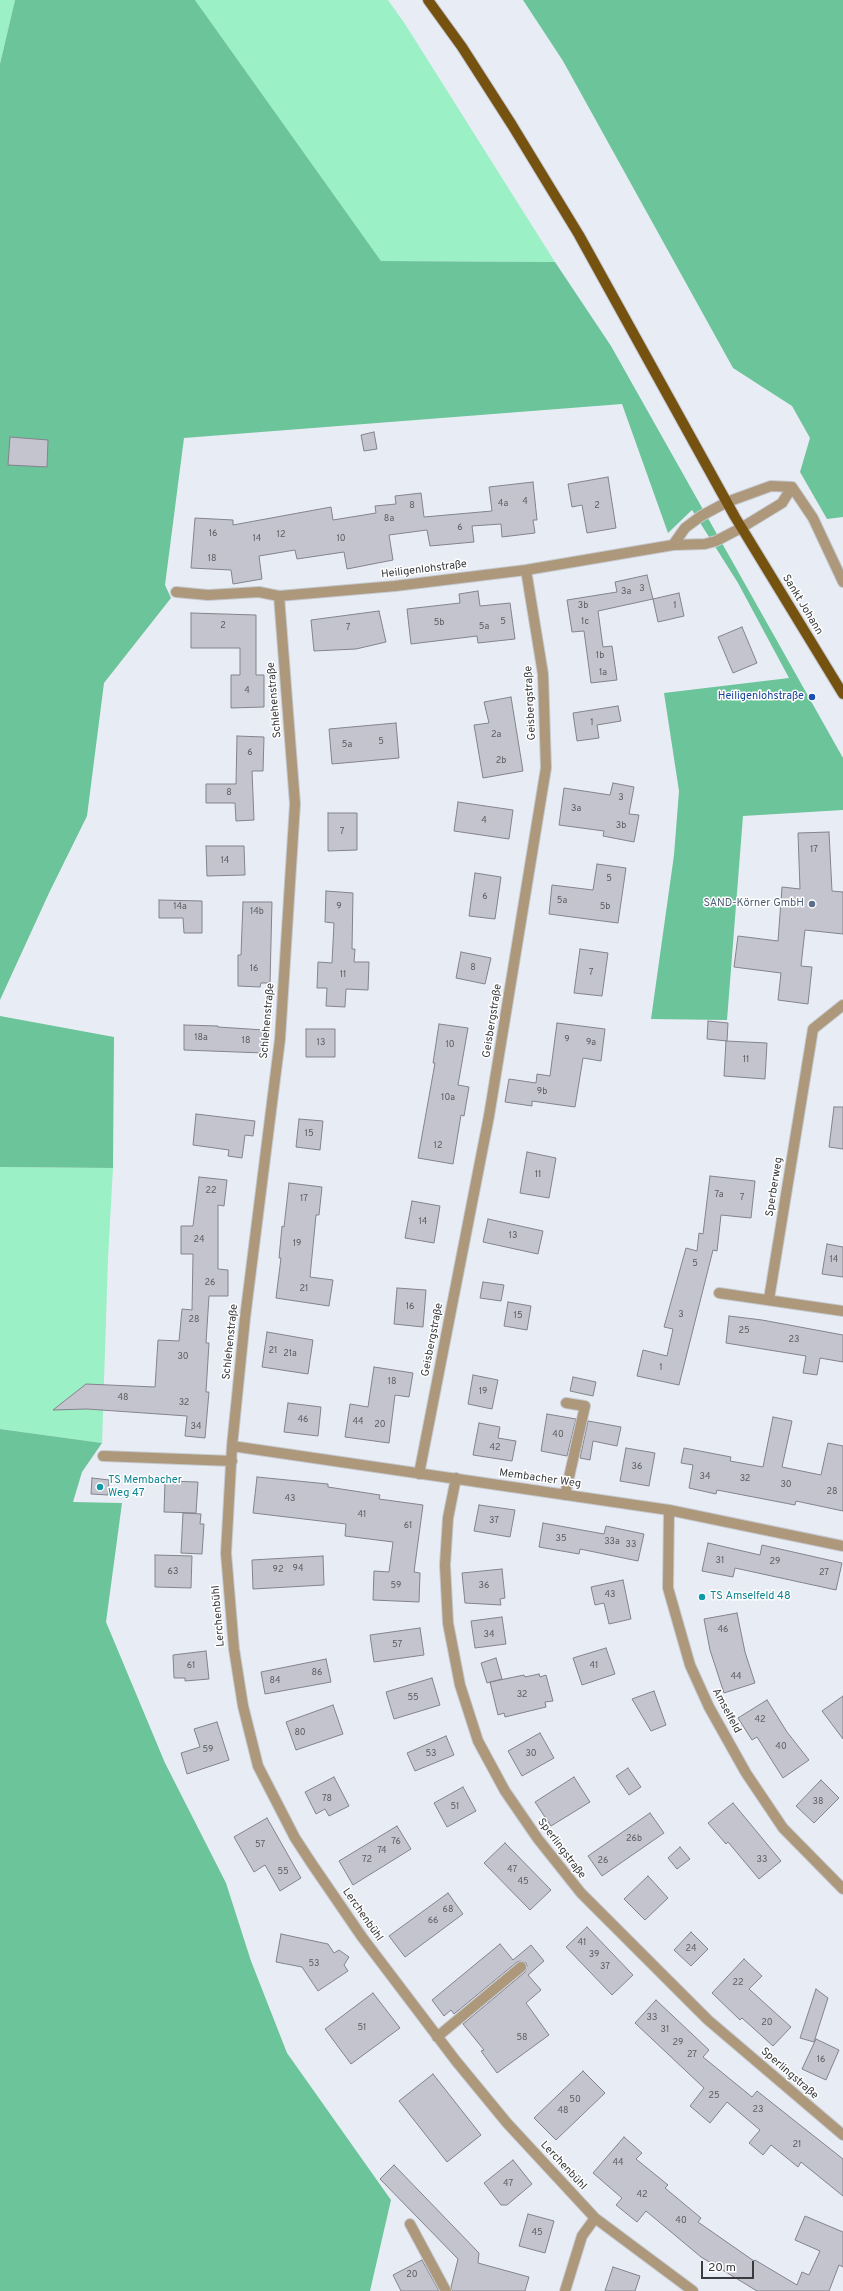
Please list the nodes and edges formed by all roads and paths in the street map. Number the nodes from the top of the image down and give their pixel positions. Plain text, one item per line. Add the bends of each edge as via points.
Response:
1 (428, 0) edge
2 (792, 487) junction
3 (727, 502) junction
4 (742, 528) junction
5 (673, 545) junction
6 (526, 570) junction
7 (843, 582) edge
8 (176, 592) dead end
9 (279, 596) junction
10 (843, 694) edge
11 (843, 1005) edge
12 (719, 1293) dead end
13 (769, 1299) junction
14 (843, 1311) edge
15 (566, 1403) dead end
16 (232, 1446) junction
17 (103, 1456) dead end
18 (232, 1461) junction
19 (419, 1474) junction
20 (456, 1478) junction
21 (565, 1495) junction
22 (669, 1510) junction
23 (843, 1546) edge
24 (843, 1889) edge
25 (521, 1967) dead end
26 (437, 2038) junction
27 (843, 2135) edge
28 (595, 2218) junction
29 (410, 2224) dead end
30 (446, 2291) edge
31 (565, 2291) edge
32 (692, 2291) edge

1 - 3 main road, Sankt Johann via 462,47 516,131 579,235
2 - 3 street via 771,486
2 - 4 street via 782,503
2 - 7 street via 813,518
3 - 4 main road, Sankt Johann
3 - 5 street via 696,520
4 - 5 street, Heiligenlohstraße via 705,544
4 - 10 main road, Sankt Johann
5 - 6 street, Heiligenlohstraße
6 - 9 street, Heiligenlohstraße via 395,586
6 - 19 street, Geisbergstraße via 543,674 546,768 489,1116
8 - 9 street, Heiligenlohstraße via 208,595 259,592
9 - 16 street, Schlehenstraße via 295,804 280,1039 245,1318
11 - 13 street, Sperberweg via 813,1029
12 - 13 street
13 - 14 street
15 - 21 street via 585,1406
16 - 18 street, Lerchenbühl
16 - 19 street, Membacher Weg
17 - 18 street
18 - 26 street, Lerchenbühl via 226,1552 234,1649 243,1706 258,1766 303,1851 362,1937
19 - 20 street, Membacher Weg
20 - 21 street, Membacher Weg
20 - 27 street, Sperlingstraße via 448,1518 445,1565 448,1623 460,1685 478,1741 505,1791 580,1893 708,2020
21 - 22 street, Membacher Weg
22 - 23 street, Membacher Weg
22 - 24 street, Amselfeld via 668,1588 690,1665 706,1700 746,1773 783,1828
25 - 26 street
26 - 28 street, Lerchenbühl via 507,2123
28 - 31 street via 582,2236
28 - 32 street, Lerchenbühl
29 - 30 street

